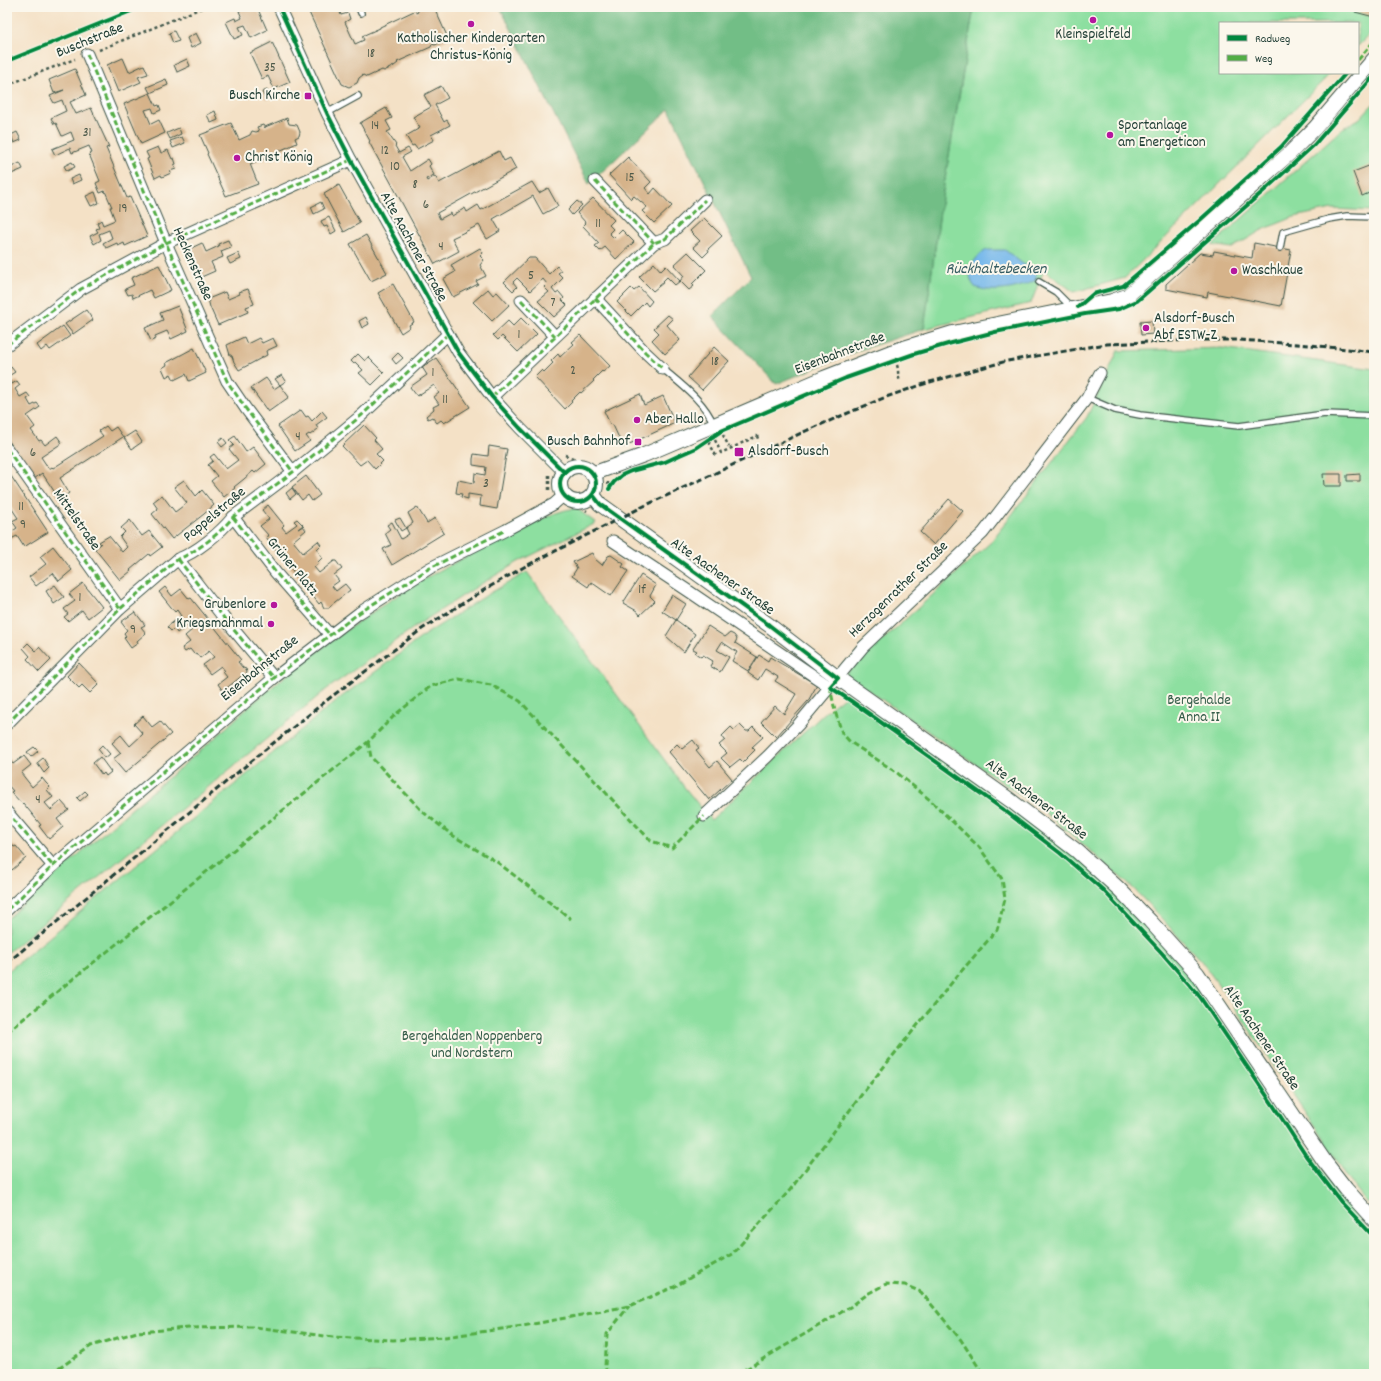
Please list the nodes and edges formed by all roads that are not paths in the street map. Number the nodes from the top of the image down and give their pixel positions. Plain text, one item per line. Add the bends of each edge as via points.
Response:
1 (279, 7) edge
2 (87, 54) road end
3 (1374, 59) edge
4 (358, 96) dead end
5 (327, 113) junction
6 (351, 160) junction
7 (595, 181) dead end
8 (705, 200) dead end
9 (1374, 217) edge
10 (654, 242) junction
11 (166, 243) junction
12 (1280, 248) dead end
13 (1039, 282) dead end
14 (595, 298) junction
15 (521, 300) dead end
16 (1072, 309) junction
17 (448, 334) junction
18 (556, 336) junction
19 (7, 345) edge
20 (664, 369) joint
21 (1100, 373) dead end
22 (492, 397) junction
23 (1087, 398) junction
24 (1374, 416) edge
25 (716, 431) junction
26 (7, 449) edge
27 (292, 472) junction
28 (565, 473) junction
29 (592, 474) junction
30 (593, 494) junction
31 (559, 499) junction
32 (233, 517) junction
33 (613, 541) dead end
34 (178, 560) junction
35 (120, 609) junction
36 (330, 634) junction
37 (274, 678) junction
38 (834, 682) junction
39 (7, 724) edge
40 (7, 812) edge
41 (704, 816) dead end
42 (53, 866) junction
43 (7, 910) edge
44 (1374, 1220) edge

1 - 5 street, Alte Aachener Straße
2 - 11 street, Heckenstraße
3 - 16 street, Eisenbahnstraße via 1290,153 1127,296
4 - 5 lane
5 - 6 street, Alte Aachener Straße
6 - 11 street
6 - 17 street, Alte Aachener Straße
7 - 10 street
8 - 10 street via 664,239
9 - 12 lane via 1347,216 1283,232
10 - 14 street
11 - 19 street via 81,289
11 - 27 street, Heckenstraße via 227,381
13 - 16 lane via 1056,292
14 - 18 street
14 - 20 street
15 - 18 street
16 - 25 street, Eisenbahnstraße via 954,333 891,352 824,378
17 - 22 street, Alte Aachener Straße via 458,352
17 - 27 street, Pappelstraße via 362,415
18 - 22 street
20 - 25 lane via 692,394 711,417
21 - 23 street, Herzogenrather Straße
22 - 28 street, Alte Aachener Straße
23 - 24 lane via 1115,410 1140,415 1239,426 1325,414
23 - 38 street, Herzogenrather Straße via 983,533 863,647
25 - 29 street, Eisenbahnstraße
26 - 35 street, Mittelstraße
27 - 32 street, Pappelstraße
28 - 29 street via 569,469 579,467
28 - 31 street via 560,484
29 - 30 street via 596,484
30 - 31 street via 578,502
30 - 38 street, Alte Aachener Straße via 600,504 770,625
31 - 36 street, Eisenbahnstraße via 506,530 430,568 359,612
32 - 34 street, Pappelstraße via 226,526 189,555
32 - 36 street, Grüner Platz via 276,573
33 - 38 street, Alte Aachener Straße
34 - 35 street, Pappelstraße
34 - 37 street
35 - 39 street, Pappelstraße
36 - 37 street, Eisenbahnstraße
37 - 42 street, Eisenbahnstraße
38 - 41 street, Herzogenrather Straße via 768,756
38 - 44 street, Alte Aachener Straße via 1010,800 1077,851 1119,889 1196,974 1325,1162
40 - 42 street
42 - 43 street, Eisenbahnstraße

